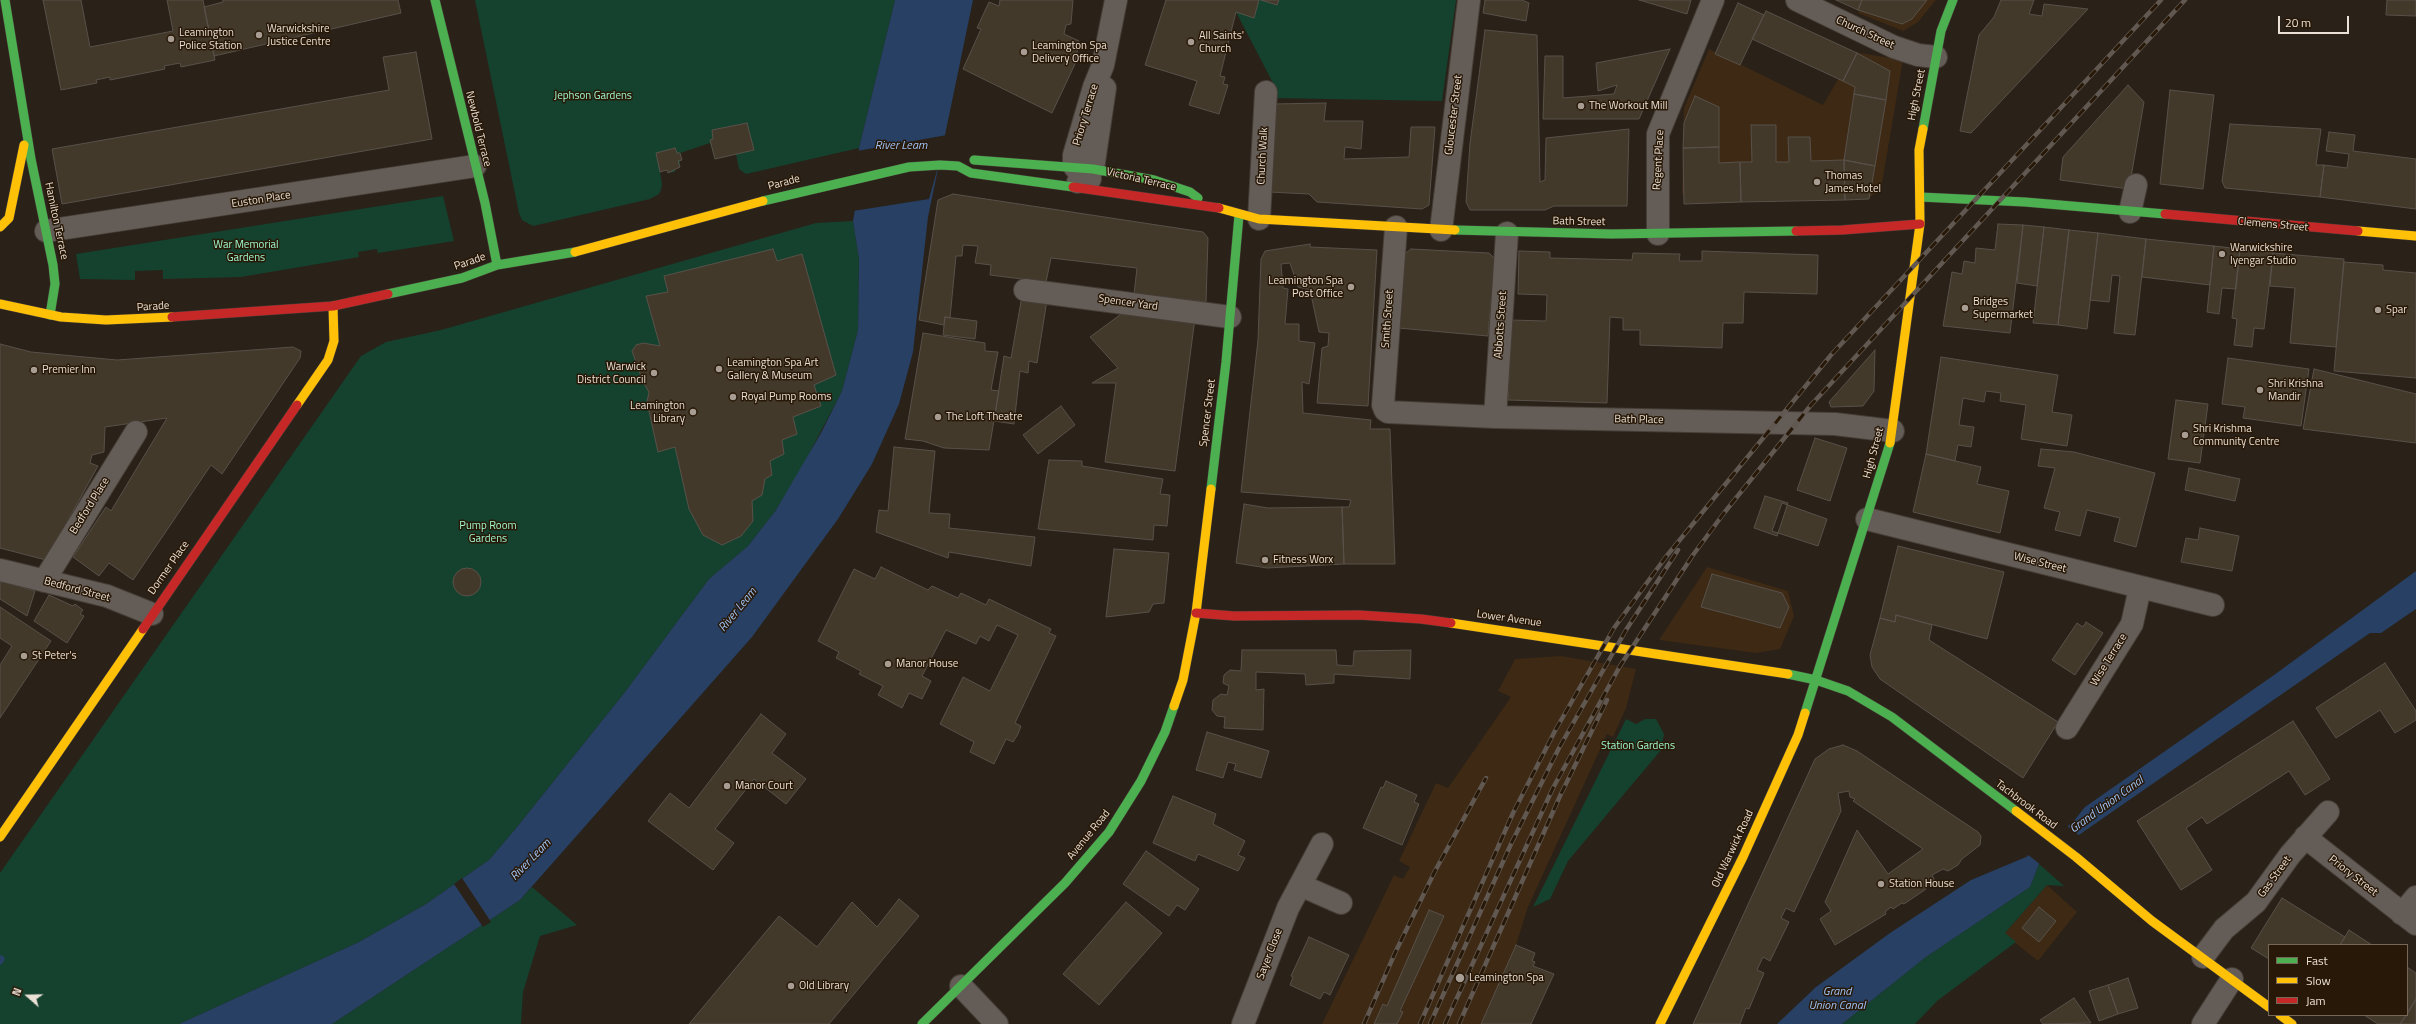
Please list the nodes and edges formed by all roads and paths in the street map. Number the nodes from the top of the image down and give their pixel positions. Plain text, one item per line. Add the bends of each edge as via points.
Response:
1 (5, 0) edge
2 (434, 0) edge
3 (1116, 0) edge
4 (1469, 0) edge
5 (1713, 0) edge
6 (1797, 0) edge
7 (1953, 0) edge
8 (1936, 57) junction
9 (1266, 92) dead end
10 (26, 132) junction
11 (940, 165) joint
12 (475, 166) junction
13 (958, 166) junction
14 (1081, 174) junction
15 (2136, 185) dead end
16 (1136, 195) joint
17 (1920, 197) junction
18 (1209, 205) junction
19 (2130, 212) junction
20 (1249, 217) junction
21 (1920, 224) junction
22 (1396, 227) junction
23 (0, 228) edge
24 (1441, 230) junction
25 (46, 231) junction
26 (1507, 233) junction
27 (1658, 234) junction
28 (2416, 236) edge
29 (497, 265) junction
30 (1025, 290) dead end
31 (0, 304) edge
32 (333, 306) junction
33 (50, 315) junction
34 (1230, 317) junction
35 (1385, 410) joint
36 (1495, 417) junction
37 (1894, 431) junction
38 (136, 432) dead end
39 (1867, 519) junction
40 (0, 570) edge
41 (44, 581) junction
42 (2140, 588) junction
43 (2213, 606) dead end
44 (1196, 613) junction
45 (152, 614) junction
46 (1816, 680) junction
47 (2067, 728) dead end
48 (2328, 812) dead end
49 (0, 837) edge
50 (2304, 838) junction
51 (1322, 844) dead end
52 (1300, 885) junction
53 (2416, 897) edge
54 (1341, 903) dead end
55 (2409, 919) edge
56 (2203, 957) junction
57 (2232, 979) junction
58 (961, 986) junction
59 (2268, 1006) edge
60 (2281, 1016) edge
61 (922, 1024) edge
62 (997, 1024) edge
63 (1243, 1024) edge
64 (1660, 1024) edge
65 (2203, 1024) edge
66 (2292, 1024) edge

1 - 10 main road, Hamilton Terrace
2 - 12 main road, Newbold Terrace
3 - 14 street, Priory Terrace via 1103,65 1105,85
4 - 24 street, Gloucester Street
5 - 27 street, Regent Place via 1659,130
6 - 8 street, Church Street via 1894,47 1918,55
7 - 8 main road, High Street via 1941,30
8 - 17 main road, High Street via 1919,150
9 - 20 street, Church Walk via 1262,161
10 - 23 main road, Hamilton Terrace via 12,208 9,218
10 - 25 main road, Hamilton Terrace
11 - 13 main road, Victoria Terrace
11 - 29 main road, Parade via 909,167 837,182 592,248
12 - 25 street, Euston Place
12 - 29 main road, Newbold Terrace
13 - 14 main road, Victoria Terrace via 971,173
13 - 14 main road, Victoria Terrace via 972,160
14 - 16 street, Victoria Terrace
14 - 18 main road, Victoria Terrace via 1169,184 1190,192
15 - 19 street
16 - 18 main road, Victoria Terrace
17 - 19 main road, Clemens Street via 2025,202
17 - 21 main road, High Street
18 - 20 main road, Victoria Terrace
19 - 28 main road, Clemens Street
20 - 22 main road, Bath Street
20 - 34 main road, Spencer Street
21 - 27 main road, Bath Street via 1842,230
21 - 37 main road, High Street
22 - 24 main road, Bath Street
22 - 35 street, Smith Street via 1385,363
24 - 26 main road, Bath Street
25 - 33 main road, Hamilton Terrace via 55,284
26 - 27 main road, Bath Street
26 - 36 street, Abbotts Street
29 - 32 main road, Parade via 462,278
30 - 34 street, Spencer Yard
31 - 33 main road, Parade
32 - 33 main road, Parade via 136,320 89,320
32 - 45 main road, Dormer Place via 334,341 328,360
34 - 44 main road, Spencer Street
35 - 36 street, Bath Place
36 - 37 street, Bath Place via 1835,424
37 - 39 main road, High Street
38 - 41 street, Bedford Place
39 - 42 street, Wise Street
39 - 46 main road, High Street
40 - 41 street, Bedford Street
41 - 45 street, Bedford Street via 106,596
42 - 43 street, Wise Street
42 - 47 street, Wise Terrace via 2132,624
44 - 46 main road, Lower Avenue via 1234,616 1359,615 1421,619
44 - 58 main road, Avenue Road via 1175,707 1150,766 1125,808 1109,832 1065,883
45 - 49 main road, Dormer Place
46 - 56 main road, Tachbrook Road via 1848,691 1892,717 2076,858 2152,921
46 - 64 main road, Old Warwick Road via 1798,735 1756,829
48 - 50 street, Gas Street
50 - 55 street, Priory Street
50 - 56 street, Gas Street via 2268,888 2224,930
51 - 52 street, Sayer Close
52 - 54 street
52 - 63 street, Sayer Close via 1288,908
53 - 55 street, Priory Street
56 - 57 main road, Tachbrook Road
57 - 59 main road, Tachbrook Road
57 - 65 street
58 - 61 main road, Avenue Road
58 - 62 street
60 - 66 main road

